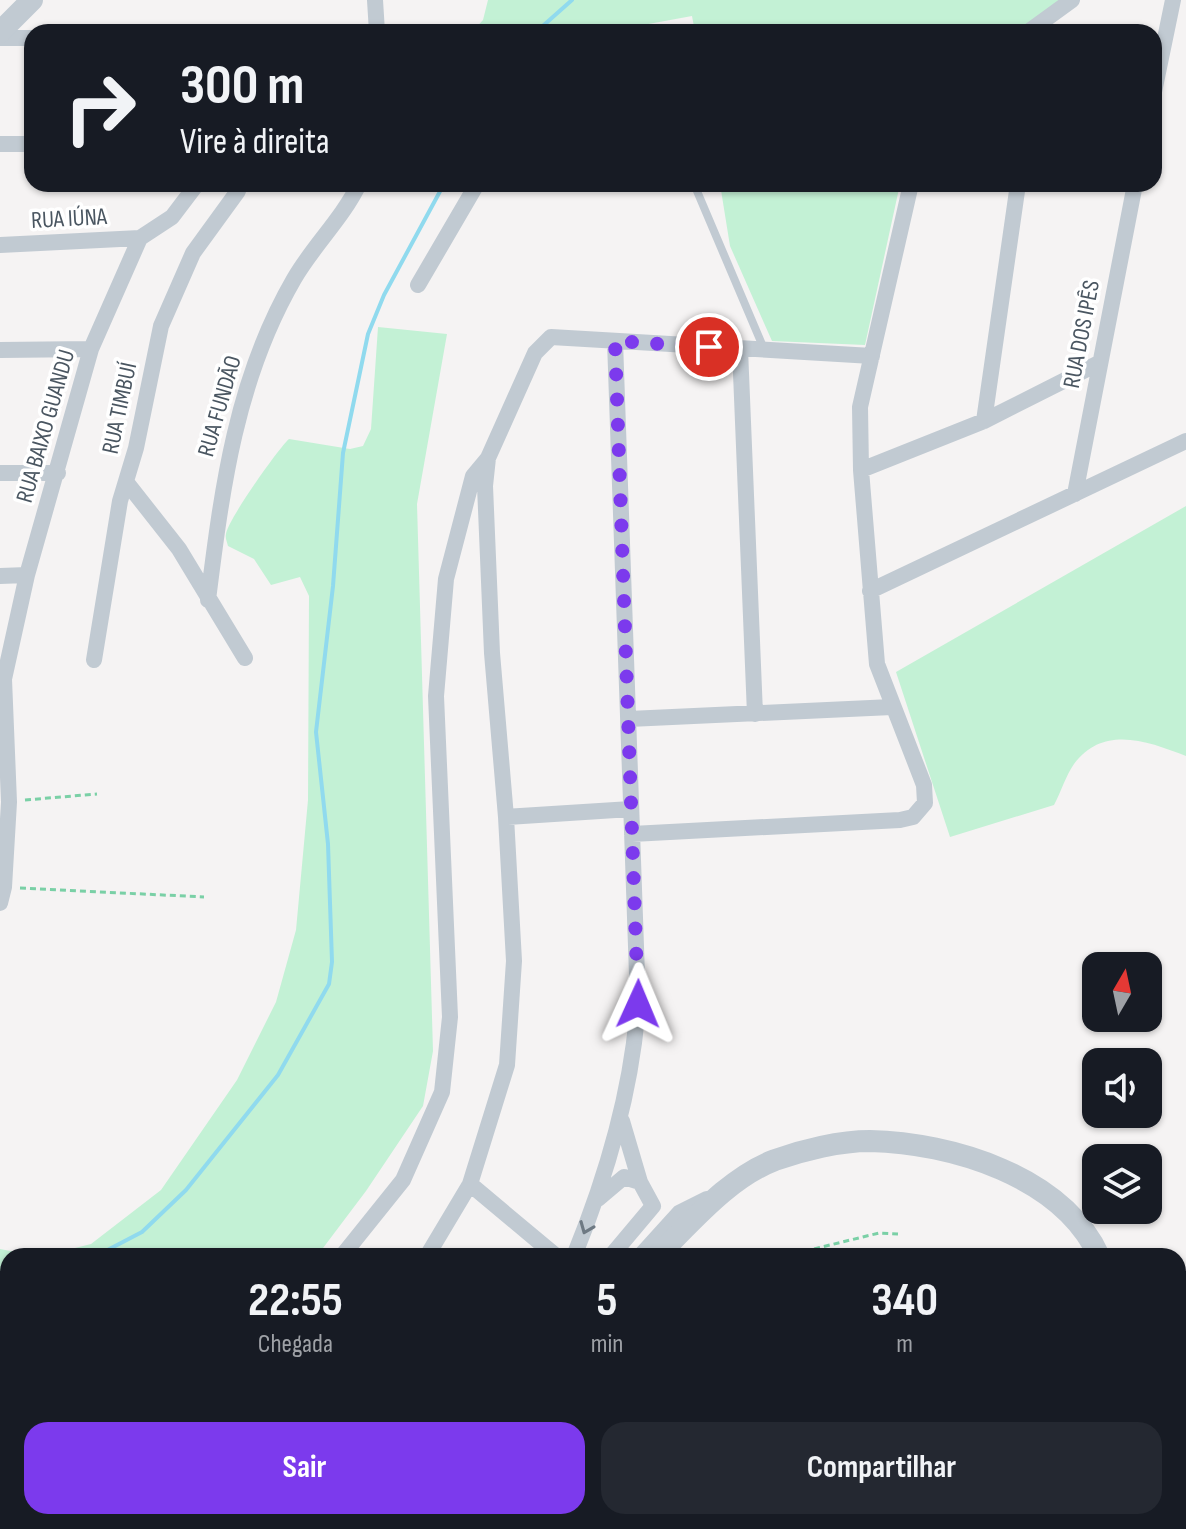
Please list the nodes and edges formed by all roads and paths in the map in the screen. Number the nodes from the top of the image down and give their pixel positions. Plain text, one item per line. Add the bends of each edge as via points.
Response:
1 (32, 0) edge
2 (375, 0) edge
3 (1072, 0) edge
4 (1173, 0) edge
5 (376, 24) edge
6 (1044, 24) edge
7 (0, 35) edge
8 (24, 37) edge
9 (1162, 53) edge
10 (0, 144) edge
11 (24, 144) edge
12 (191, 192) edge
13 (237, 192) edge
14 (355, 192) edge
15 (472, 192) edge
16 (697, 192) edge
17 (909, 192) edge
18 (1017, 192) edge
19 (1133, 192) edge
20 (140, 238) junction
21 (0, 245) edge
22 (418, 285) dead end
23 (615, 341) junction
24 (91, 349) junction
25 (740, 349) junction
26 (0, 350) edge
27 (765, 351) junction
28 (872, 356) junction
29 (1099, 363) junction
30 (984, 421) junction
31 (1186, 441) edge
32 (488, 458) junction
33 (861, 470) junction
34 (0, 473) edge
35 (58, 473) junction
36 (127, 483) junction
37 (1075, 494) junction
38 (27, 575) junction
39 (0, 576) edge
40 (870, 591) junction
41 (208, 600) junction
42 (245, 658) dead end
43 (94, 660) dead end
44 (2, 679) edge
45 (892, 707) junction
46 (755, 714) junction
47 (629, 719) junction
48 (4, 782) edge
49 (97, 794) dead end
50 (9, 802) junction
51 (631, 809) junction
52 (506, 817) junction
53 (632, 834) junction
54 (1, 892) edge
55 (204, 897) dead end
56 (621, 1115) junction
57 (640, 1182) junction
58 (470, 1184) junction
59 (726, 1189) junction
60 (597, 1200) junction
61 (898, 1234) dead end
62 (348, 1248) edge
63 (432, 1248) edge
64 (546, 1248) edge
65 (577, 1248) edge
66 (618, 1248) edge
67 (647, 1248) edge
68 (665, 1248) edge
69 (818, 1248) edge
70 (1093, 1248) edge

1 - 7 street
2 - 5 street
3 - 6 street
4 - 9 street
7 - 8 street
10 - 11 street
12 - 20 street via 172,217
13 - 36 street, RUA TIMBUÍ via 193,253 161,326
14 - 41 street, RUA FUNDÃO via 294,278 239,406 224,471
15 - 22 street
16 - 27 lane
17 - 28 street
18 - 30 street
19 - 29 street, RUA DOS IPÊS
20 - 21 street, RUA IÚNA
20 - 24 street, RUA BAIXO GUANDU
23 - 25 street
23 - 32 street via 551,337 541,344
23 - 47 street
24 - 26 street
24 - 35 street, RUA BAIXO GUANDU
25 - 27 street
25 - 46 street
27 - 28 street
28 - 33 street via 860,407
29 - 30 street
29 - 37 street, RUA DOS IPÊS
30 - 33 street
31 - 37 street
32 - 52 street via 492,653
32 - 62 street via 473,476 446,579 436,696 450,1017 442,1092 403,1180
33 - 40 street
34 - 35 street
35 - 38 street, RUA BAIXO GUANDU
36 - 41 street via 179,549
36 - 43 street, RUA TIMBUÍ
37 - 40 street
38 - 39 street
38 - 44 street, RUA BAIXO GUANDU
40 - 45 street via 877,664
41 - 42 street
44 - 48 street, RUA BAIXO GUANDU
45 - 46 street
45 - 53 street via 924,785 925,803 913,817
46 - 47 street
47 - 51 street
48 - 50 street, RUA BAIXO GUANDU
49 - 50 path
50 - 54 street, RUA BAIXO GUANDU
51 - 52 street
51 - 53 street
52 - 58 street via 514,961 507,1065
53 - 56 street via 638,1004 635,1055
54 - 55 path
56 - 57 street
56 - 60 street
57 - 60 street via 624,1177
57 - 66 street via 653,1206
58 - 63 street
58 - 64 street
59 - 67 street via 679,1213
59 - 68 street
59 - 70 street via 773,1161 826,1147 869,1141 949,1151 1024,1178 1063,1209
60 -> 65 street
61 - 69 path via 879,1233

